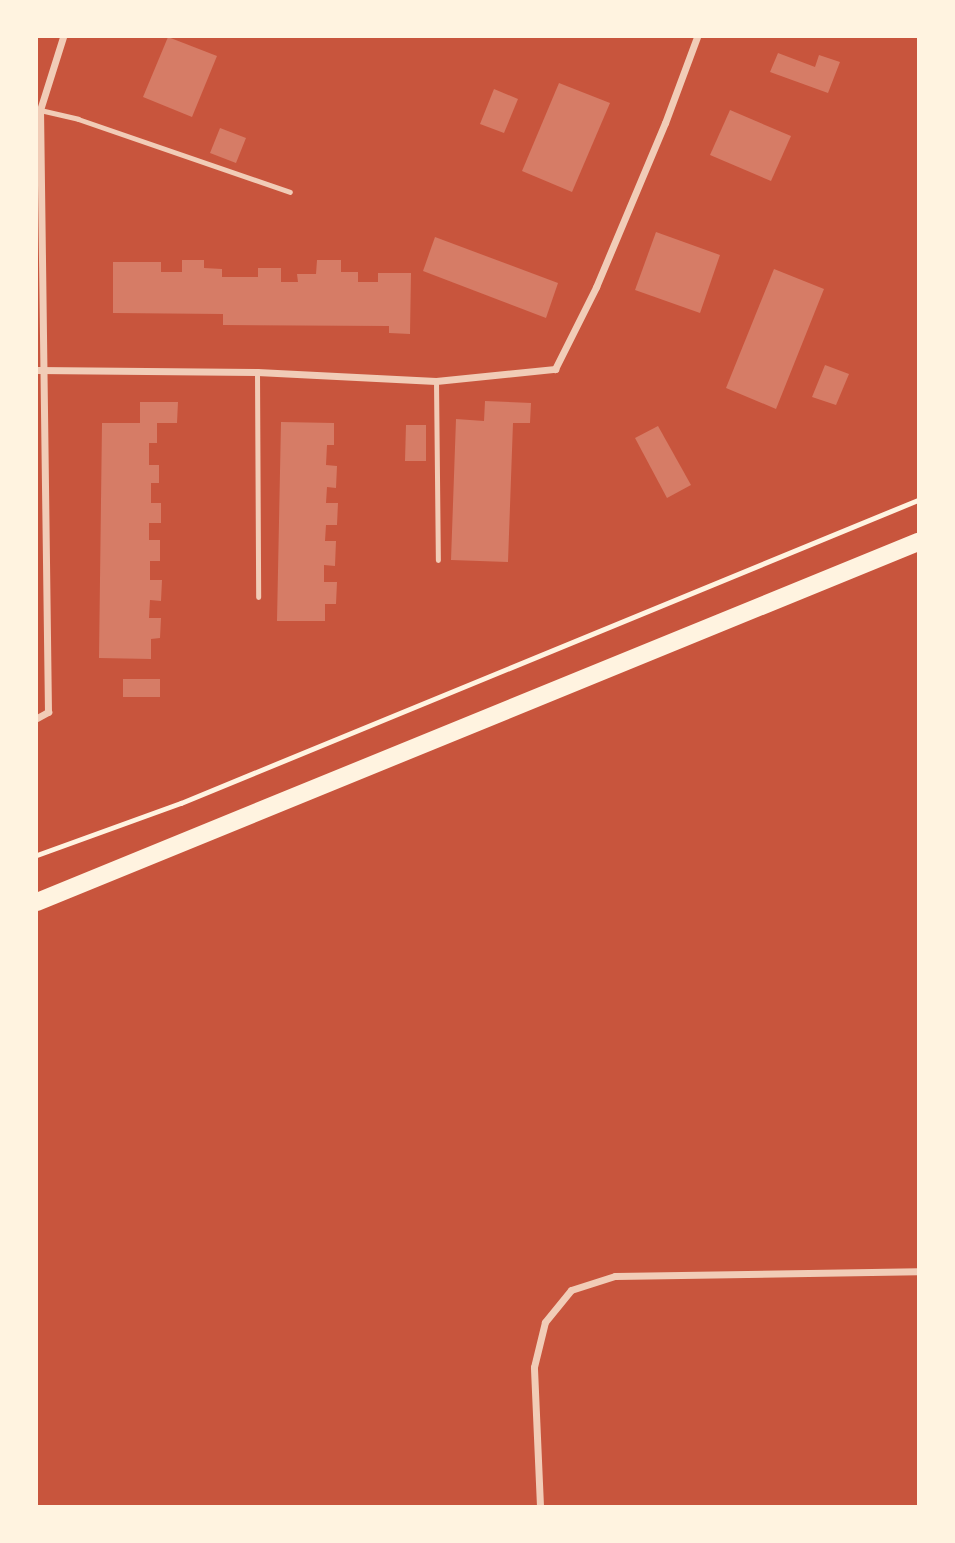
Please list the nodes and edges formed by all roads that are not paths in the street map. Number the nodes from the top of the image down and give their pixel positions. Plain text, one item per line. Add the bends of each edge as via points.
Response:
1 (63, 37) edge
2 (697, 37) edge
3 (40, 110) junction
4 (290, 192) dead end
5 (40, 370) edge
6 (257, 372) junction
7 (436, 381) junction
8 (918, 542) edge
9 (438, 560) dead end
10 (258, 597) dead end
11 (37, 718) edge
12 (37, 902) edge
13 (918, 1271) edge
14 (540, 1506) edge

1 - 3 street
2 - 7 street via 596,287 555,369
3 - 4 lane
3 - 5 street
5 - 6 street
5 - 11 street via 48,712
6 - 7 street
6 - 10 lane
7 - 9 lane
8 - 12 main road
13 - 14 street via 615,1276 571,1290 545,1322 534,1367

